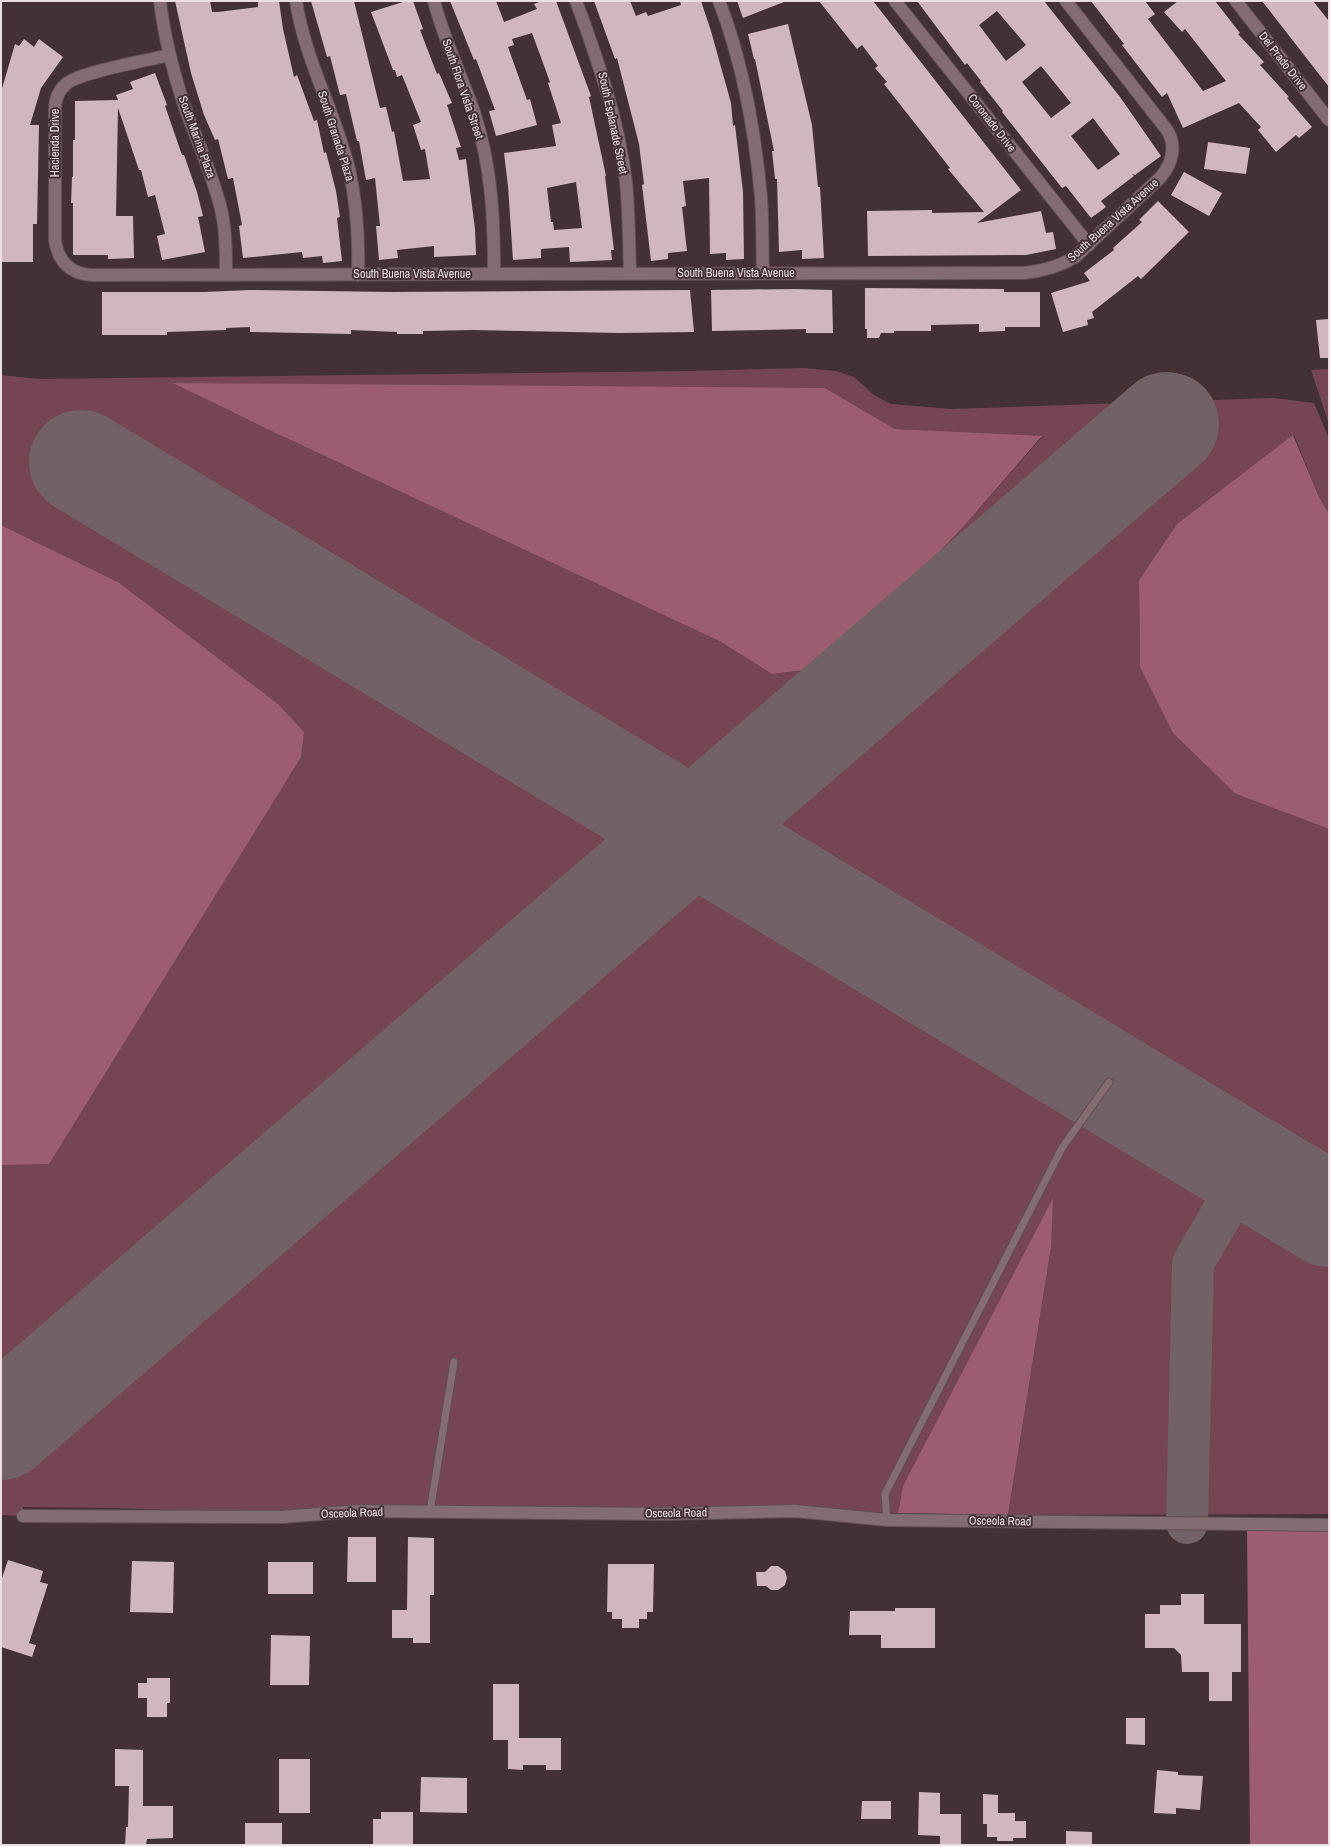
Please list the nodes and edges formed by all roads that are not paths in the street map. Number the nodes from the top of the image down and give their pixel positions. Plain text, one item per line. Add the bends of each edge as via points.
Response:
1 (160, 1) edge
2 (296, 1) edge
3 (434, 1) edge
4 (576, 1) edge
5 (719, 1) edge
6 (895, 1) edge
7 (1066, 1) edge
8 (1236, 1) edge
9 (170, 55) junction
10 (1329, 120) edge
11 (1088, 245) junction
12 (64, 263) joint
13 (630, 273) junction
14 (763, 273) junction
15 (494, 274) junction
16 (226, 275) junction
17 (358, 275) junction
18 (1109, 1082) dead end
19 (454, 1362) dead end
20 (430, 1512) junction
21 (23, 1516) dead end
22 (887, 1520) junction
23 (1329, 1524) edge

1 - 9 street, South Marina Plaza
2 - 17 street, South Granada Plaza via 304,37 350,176 358,223
3 - 15 street, South Flora Vista Street via 473,109 483,148 494,214
4 - 13 street, South Esplanade Street via 601,69 618,134 626,183
5 - 14 street via 738,62 752,131 761,199
6 - 11 street, Coronado Drive
7 - 11 street, South Buena Vista Avenue via 1167,130 1172,146 1169,165 1161,177
8 - 10 street, Del Prado Drive
9 - 12 street, Hacienda Drive via 81,76 70,81 59,92 55,109 55,240 57,252
9 - 16 street, South Marina Plaza via 184,104 220,206 225,238
11 - 14 street, South Buena Vista Avenue via 1066,263 1024,273
12 - 16 street, South Buena Vista Avenue via 76,272 92,275
13 - 14 street, South Buena Vista Avenue
13 - 15 street, South Buena Vista Avenue
15 - 17 street, South Buena Vista Avenue
16 - 17 street, South Buena Vista Avenue
18 - 22 lane via 1062,1148 885,1494
19 - 20 lane
20 - 21 street, Osceola Road via 360,1511 281,1516
20 - 22 street, Osceola Road via 662,1514 795,1511
22 - 23 street, Osceola Road

